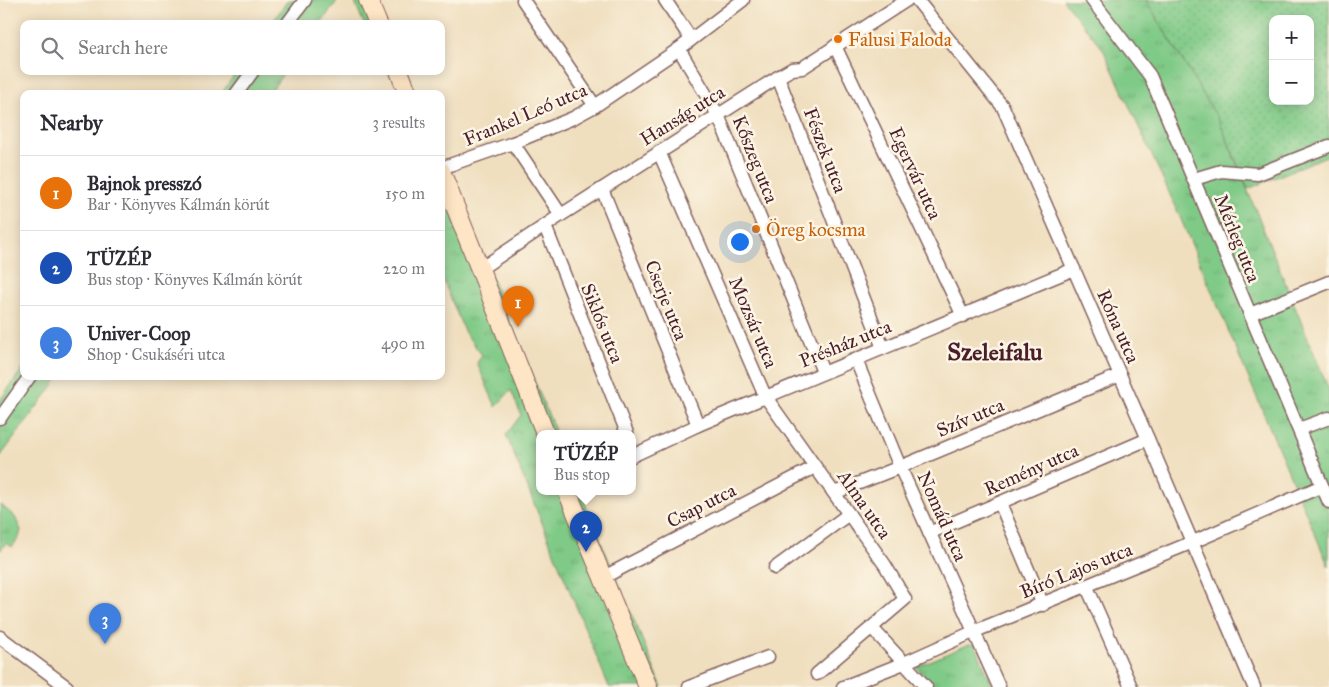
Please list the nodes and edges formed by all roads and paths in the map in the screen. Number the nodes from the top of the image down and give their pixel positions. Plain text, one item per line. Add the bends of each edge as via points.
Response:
1 (305, 0) edge
2 (368, 0) edge
3 (523, 0) edge
4 (665, 0) edge
5 (743, 0) edge
6 (908, 0) edge
7 (917, 0) edge
8 (1092, 0) edge
9 (290, 20) edge
10 (376, 20) edge
11 (691, 39) junction
12 (835, 46) junction
13 (678, 49) junction
14 (250, 75) edge
15 (401, 75) edge
16 (778, 77) junction
17 (239, 90) edge
18 (406, 90) edge
19 (595, 106) junction
20 (718, 115) junction
21 (513, 143) junction
22 (1329, 146) edge
23 (659, 152) junction
24 (445, 168) edge
25 (1194, 179) junction
26 (445, 180) edge
27 (602, 189) junction
28 (561, 215) junction
29 (545, 226) junction
30 (480, 269) junction
31 (1074, 269) junction
32 (1329, 282) edge
33 (1250, 314) junction
34 (963, 316) junction
35 (884, 348) junction
36 (856, 360) junction
37 (823, 372) junction
38 (1120, 374) junction
39 (27, 380) edge
40 (766, 396) junction
41 (0, 418) edge
42 (1329, 418) edge
43 (698, 425) junction
44 (1299, 429) junction
45 (544, 430) edge
46 (626, 430) edge
47 (1148, 439) junction
48 (636, 451) edge
49 (816, 467) junction
50 (900, 467) junction
51 (1322, 486) junction
52 (834, 493) junction
53 (569, 495) edge
54 (1329, 502) edge
55 (1000, 503) junction
56 (849, 514) junction
57 (930, 533) junction
58 (1192, 542) junction
59 (775, 568) dead end
60 (604, 577) junction
61 (1087, 587) junction
62 (1043, 605) junction
63 (872, 628) junction
64 (973, 632) junction
65 (0, 637) edge
66 (768, 657) dead end
67 (904, 663) junction
68 (817, 674) dead end
69 (873, 681) edge
70 (68, 687) edge
71 (648, 687) edge
72 (689, 687) edge
73 (843, 687) edge
74 (926, 687) edge
75 (998, 687) edge
76 (1131, 687) edge
77 (1254, 687) edge

1 - 9 street
2 - 10 street
3 - 19 street
4 - 11 street
5 - 11 street, Frankel Leó utca
6 - 12 street, Hanság utca
7 - 31 street, Róna utca via 1003,108
8 - 25 street, Mérleg utca via 1150,76
11 - 13 street, Frankel Leó utca
12 - 16 street, Hanság utca via 802,68 792,69
12 - 34 street, Egervár utca
13 - 19 street, Frankel Leó utca
13 - 20 street, Kőszeg utca
14 - 17 street
15 - 18 street
16 - 20 street, Hanság utca
16 - 35 street, Fészek utca
19 - 21 street, Frankel Leó utca
20 - 23 street, Hanság utca
20 - 37 street, Kőszeg utca
21 - 24 street, Frankel Leó utca
21 - 28 street
22 - 25 street via 1258,174 1221,171
23 - 27 street, Hanság utca
23 - 40 street, Mozsár utca
25 - 33 street, Mérleg utca
26 - 30 street
27 - 28 street, Hanság utca
27 - 43 street, Cserje utca
28 - 29 street, Hanság utca
29 - 30 street, Hanság utca
29 - 46 street, Siklós utca
30 - 45 street
31 - 34 street, Présház utca
31 - 38 street, Róna utca
32 - 33 street
33 - 44 street, Mérleg utca
34 - 35 street, Présház utca
35 - 36 street, Présház utca
36 - 37 street, Présház utca
36 - 50 street, Nomád utca
37 - 40 street, Présház utca
38 - 47 street, Róna utca
38 - 50 street, Szív utca
39 - 41 street
40 - 43 street, Présház utca
40 - 49 street, Alma utca
42 - 44 street
43 - 48 street, Présház utca
44 - 51 street, Mérleg utca
47 - 55 street, Remény utca
47 - 58 street, Róna utca
49 - 52 street, Alma utca
49 - 60 street, Csap utca
50 - 52 street, Szív utca
50 - 57 street, Nomád utca
51 - 54 street, Mérleg utca
51 - 58 street, Bíró Lajos utca
52 - 56 street, Alma utca
53 - 60 street
55 - 57 street, Remény utca
55 - 62 street
56 - 59 street
56 - 63 street, Alma utca via 905,599
57 - 64 street, Nomád utca
58 - 61 street, Bíró Lajos utca
58 - 77 street, Róna utca
60 - 71 street
61 - 62 street, Bíró Lajos utca
61 - 76 street
62 - 64 street, Bíró Lajos utca
63 - 67 street
63 - 68 street, Alma utca
64 - 67 street, Bíró Lajos utca
64 - 75 street, Nomád utca
65 - 70 street
66 - 72 street
67 - 69 street, Bíró Lajos utca
67 - 74 street
69 - 73 street, Bíró Lajos utca

